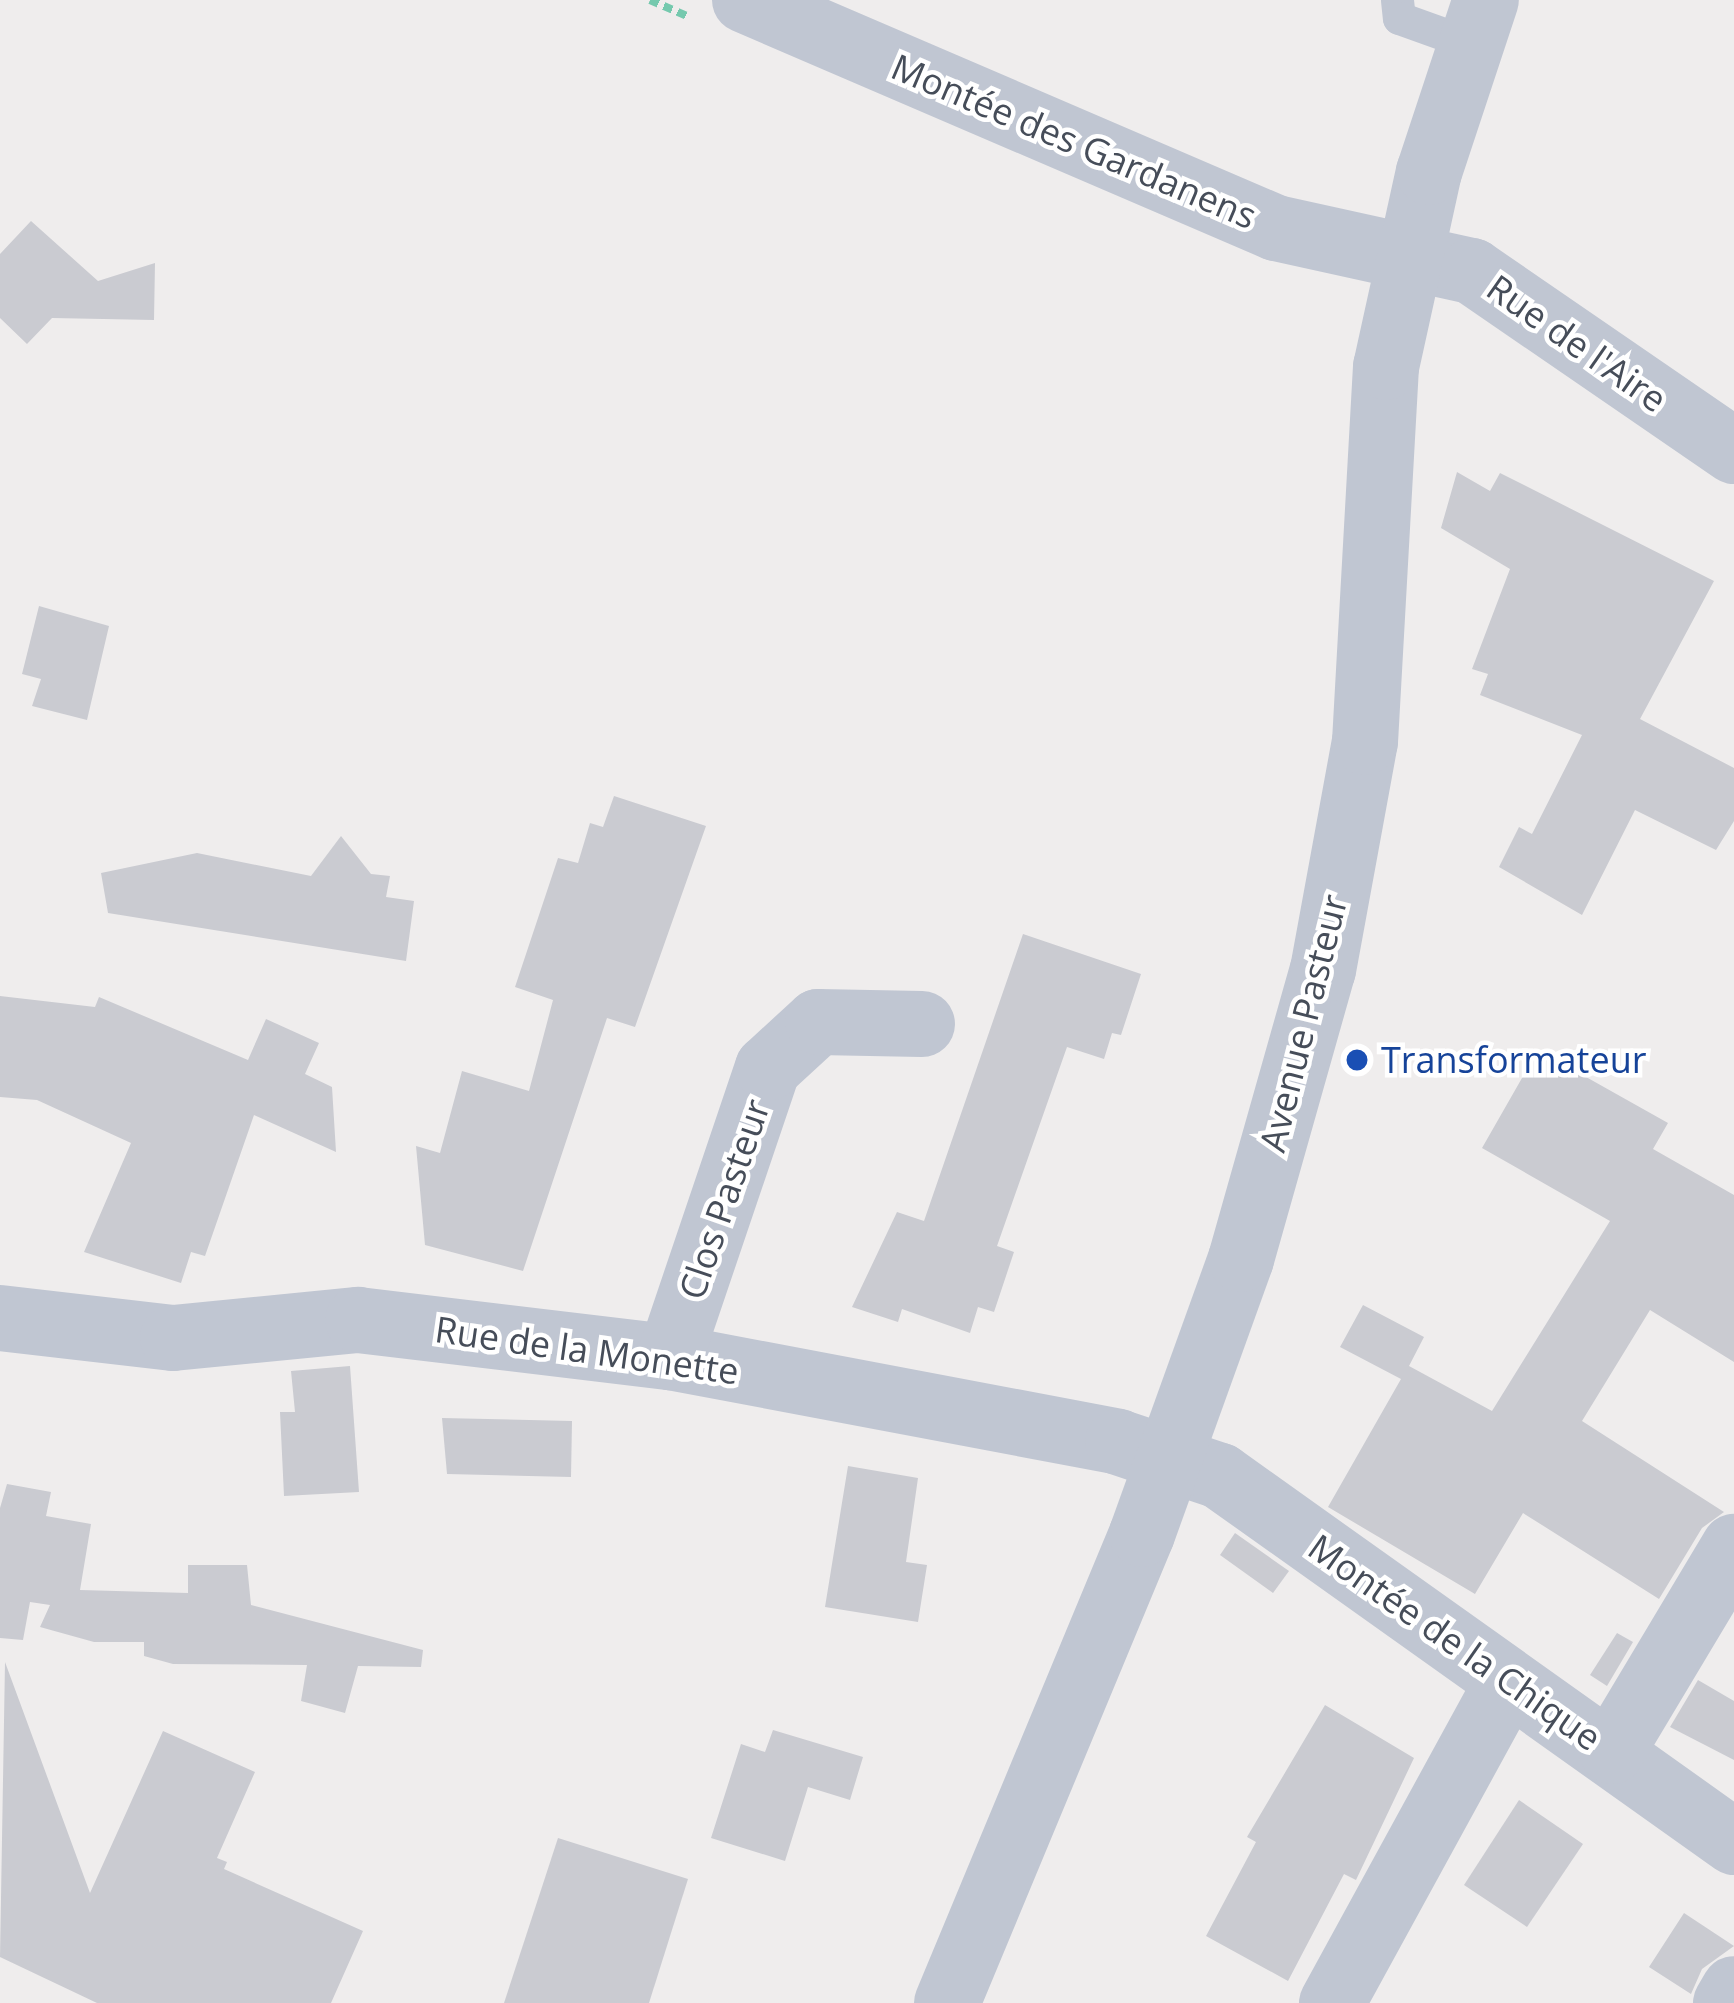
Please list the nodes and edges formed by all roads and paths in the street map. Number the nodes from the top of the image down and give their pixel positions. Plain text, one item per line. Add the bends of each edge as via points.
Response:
1 (745, 0) edge
2 (1397, 0) edge
3 (1477, 22) edge
4 (1411, 255) junction
5 (1734, 451) edge
6 (922, 1024) dead end
7 (0, 1318) edge
8 (670, 1358) junction
9 (1167, 1458) junction
10 (1734, 1547) edge
11 (1508, 1682) junction
12 (1612, 1751) junction
13 (1734, 1842) edge
14 (1734, 1989) edge
15 (947, 2003) edge
16 (1332, 2003) edge
17 (1726, 2003) edge

1 - 4 street, Montée des Gardanens via 1276,228
2 - 3 lane via 1399,18
3 - 4 street, Avenue Pasteur
4 - 5 street, Rue de l'Aire via 1472,271
4 - 9 street, Avenue Pasteur via 1386,367 1365,742 1323,970 1241,1259
6 - 8 street, Clos Pasteur via 818,1022 768,1068
7 - 8 street, Rue de la Monette via 173,1338 358,1320
8 - 9 street, Rue de la Monette
9 - 11 street, Montée de la Chique via 1220,1476
9 - 15 street, Avenue Pasteur
10 - 12 street
11 - 12 street, Montée de la Chique
11 - 16 street
12 - 13 street, Montée de la Chique
14 - 17 street

